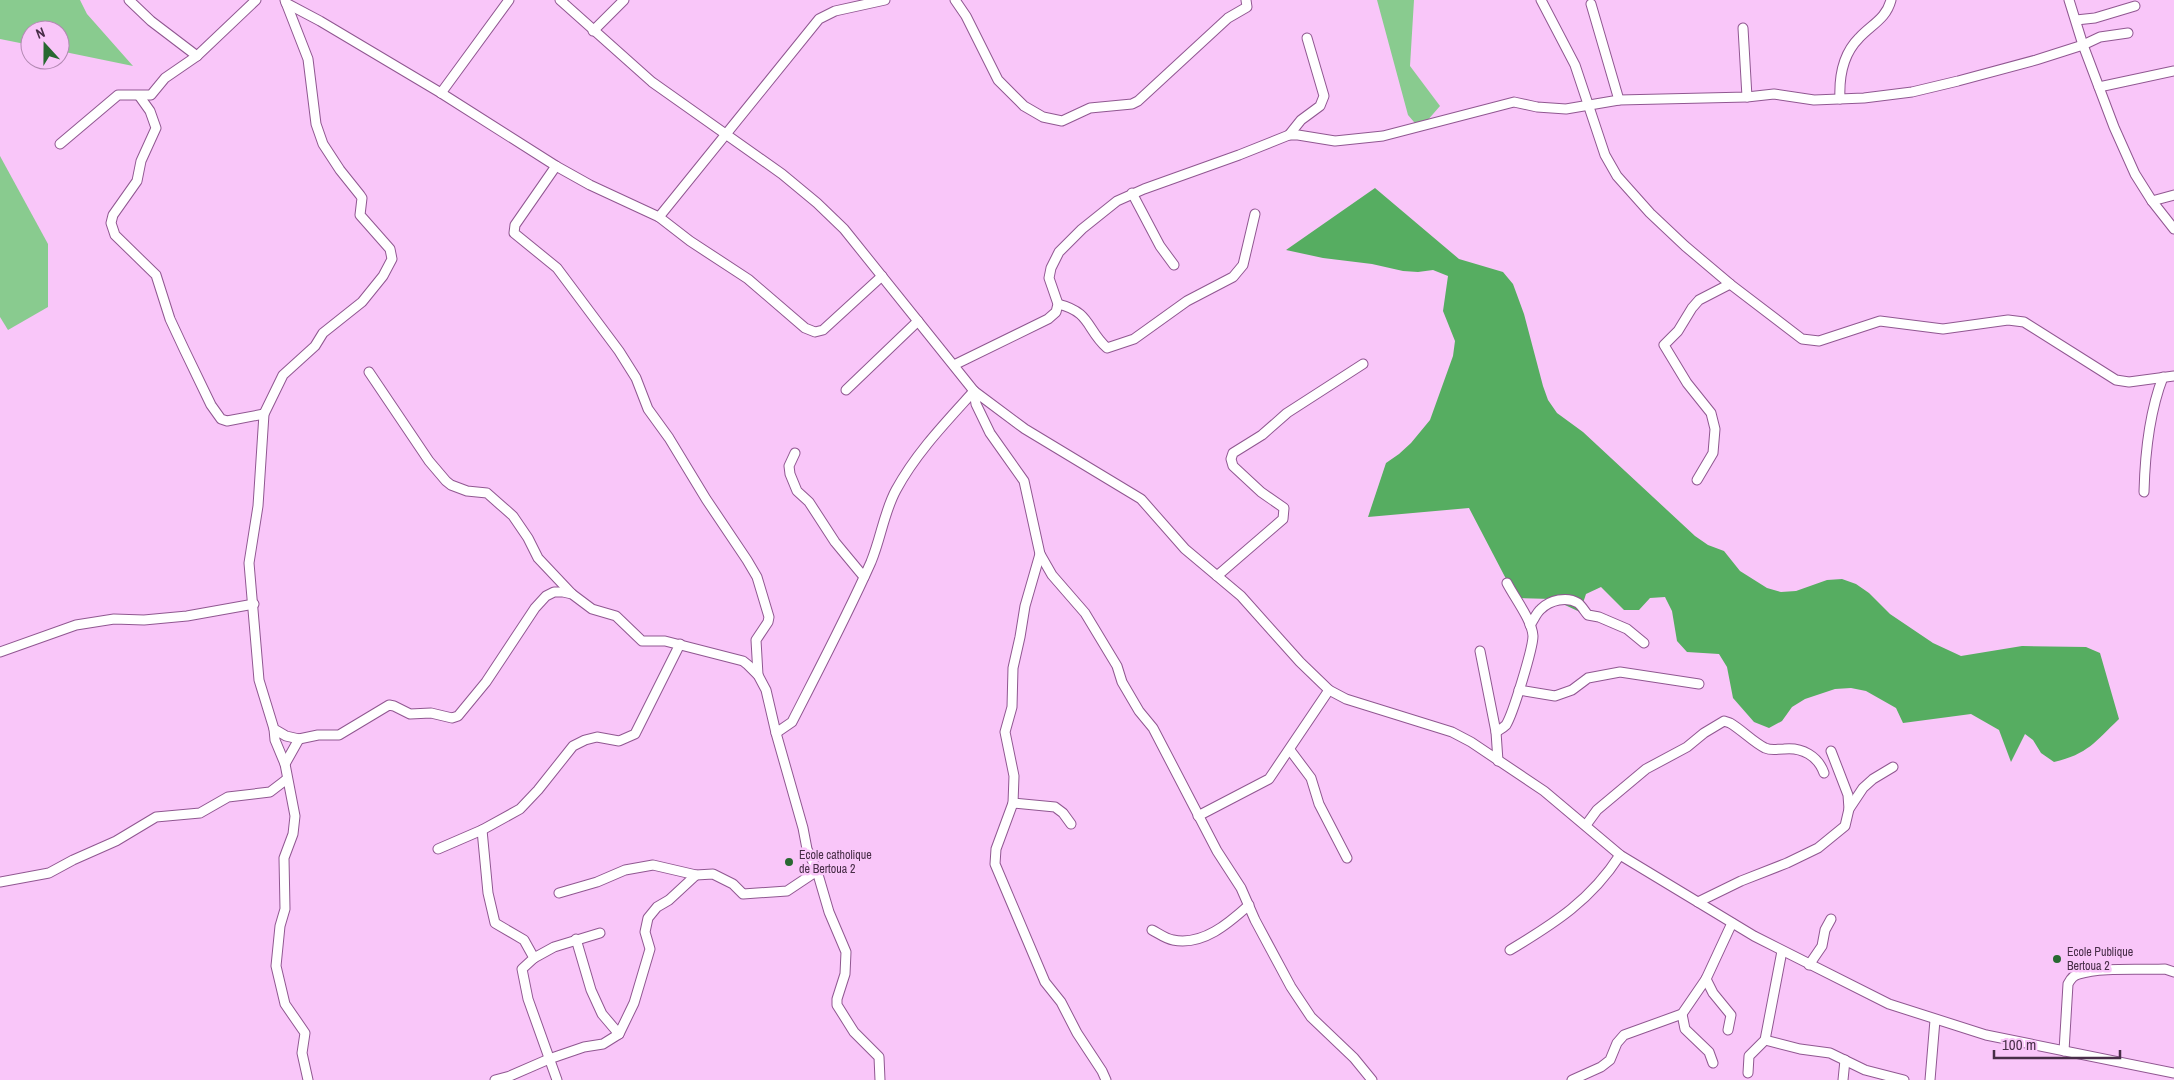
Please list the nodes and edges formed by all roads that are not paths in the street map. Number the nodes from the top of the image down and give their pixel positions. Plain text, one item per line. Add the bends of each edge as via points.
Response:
1 (130, 0) edge
2 (256, 0) edge
3 (509, 0) edge
4 (560, 0) edge
5 (624, 0) edge
6 (885, 0) edge
7 (955, 0) edge
8 (1246, 0) edge
9 (1541, 0) edge
10 (1892, 0) edge
11 (2069, 0) edge
12 (285, 1) edge
13 (1591, 4) dead end
14 (2135, 6) dead end
15 (2076, 20) junction
16 (1743, 28) dead end
17 (594, 32) junction
18 (2128, 33) dead end
19 (1307, 38) dead end
20 (2083, 45) junction
21 (197, 56) junction
22 (2174, 71) edge
23 (2099, 87) junction
24 (441, 93) junction
25 (140, 96) junction
26 (1747, 97) junction
27 (1840, 99) junction
28 (1619, 100) junction
29 (1589, 105) junction
30 (725, 135) junction
31 (1289, 135) junction
32 (60, 144) dead end
33 (556, 166) junction
34 (1132, 194) junction
35 (2174, 195) edge
36 (2152, 201) junction
37 (1255, 214) dead end
38 (659, 216) junction
39 (2174, 228) edge
40 (1174, 265) dead end
41 (882, 276) junction
42 (1730, 284) junction
43 (1058, 304) junction
44 (918, 321) junction
45 (1363, 364) dead end
46 (954, 365) junction
47 (369, 372) dead end
48 (2174, 376) edge
49 (2163, 377) junction
50 (846, 390) dead end
51 (974, 391) junction
52 (264, 414) junction
53 (795, 453) dead end
54 (1697, 480) dead end
55 (2144, 492) dead end
56 (1040, 554) junction
57 (1217, 576) junction
58 (864, 578) junction
59 (1507, 584) dead end
60 (572, 594) junction
61 (254, 604) junction
62 (1530, 625) junction
63 (1644, 643) dead end
64 (680, 644) junction
65 (1480, 651) dead end
66 (0, 652) edge
67 (758, 675) junction
68 (1699, 684) dead end
69 (1329, 690) junction
70 (1519, 690) junction
71 (274, 729) junction
72 (1496, 732) junction
73 (776, 733) junction
74 (299, 739) junction
75 (1290, 750) junction
76 (1831, 751) dead end
77 (1498, 761) junction
78 (285, 764) junction
79 (1893, 767) dead end
80 (1824, 773) dead end
81 (287, 779) junction
82 (1013, 803) junction
83 (1849, 809) junction
84 (1198, 816) junction
85 (1071, 824) dead end
86 (1586, 825) junction
87 (482, 830) junction
88 (438, 849) dead end
89 (1620, 855) junction
90 (1348, 858) dead end
91 (817, 871) junction
92 (696, 875) junction
93 (0, 882) edge
94 (559, 893) dead end
95 (1698, 902) junction
96 (1249, 905) junction
97 (1831, 919) dead end
98 (1732, 923) junction
99 (1152, 930) dead end
100 (600, 933) dead end
101 (576, 939) junction
102 (1510, 950) dead end
103 (1782, 951) junction
104 (534, 958) junction
105 (1809, 965) junction
106 (2174, 972) edge
107 (1706, 979) junction
108 (1682, 1014) junction
109 (1935, 1020) junction
110 (1728, 1030) dead end
111 (619, 1034) junction
112 (1765, 1040) junction
113 (2064, 1051) junction
114 (549, 1059) junction
115 (1845, 1060) junction
116 (1713, 1063) dead end
117 (1748, 1073) dead end
118 (2173, 1073) edge
119 (1106, 1079) edge
120 (308, 1080) edge
121 (495, 1080) edge
122 (557, 1080) edge
123 (880, 1080) edge
124 (1372, 1080) edge
125 (1572, 1080) edge
126 (1843, 1080) edge
127 (1904, 1080) edge
128 (1930, 1080) edge

1 - 21 street
2 - 21 street
3 - 24 street
4 - 17 street
5 - 17 street
6 - 30 street via 835,11 819,19
7 - 8 street via 998,80 1024,106 1043,117 1062,121 1090,108 1138,101 1228,18 1247,7
9 - 29 street via 1575,65
10 - 27 street via 1888,11 1857,39 1845,61 1839,78
11 - 15 street
12 - 24 street
12 - 52 street via 308,59 316,124 323,144 360,194 360,215 390,249 392,259 362,302 324,333 315,346 283,375
13 - 28 street
14 - 15 street
15 - 20 street
16 - 26 street
17 - 30 street via 652,82
18 - 20 street via 2100,37
19 - 31 street via 1324,96 1320,106
20 - 23 street
20 - 27 street via 1912,92
21 - 25 street via 165,78 151,95
22 - 23 street
23 - 36 street via 2135,174
24 - 33 street
25 - 32 street via 118,96
25 - 52 street via 156,128 141,161 137,181 113,214 111,223 115,235 156,276 170,319 211,405 221,419 227,421
26 - 27 street via 1774,94 1814,100
26 - 28 street
28 - 29 street
29 - 31 street via 1566,109 1537,108 1514,102 1383,136 1335,141
29 - 42 street via 1605,155 1617,176 1650,213
30 - 38 street
30 - 41 street via 782,174 817,203 844,229
31 - 34 street
33 - 38 street
33 - 67 street via 515,225 514,233 557,268 619,351 636,378 648,409 757,577 769,617 756,640
34 - 40 street
34 - 43 street via 1117,201 1059,252 1049,278
35 - 36 street
36 - 39 street
37 - 43 street via 1243,265 1233,276 1187,301 1134,339 1107,348 1082,314 1072,307
38 - 41 street via 748,279 805,328 815,332 823,330
41 - 44 street
42 - 49 street via 1802,339 1810,341 1880,321 1943,329 2008,320 2024,322 2116,380 2129,382
42 - 54 street via 1700,300 1678,332 1664,345 1687,383 1711,413 1715,429 1713,453
43 - 46 street via 1056,312 1048,319
44 - 46 street
44 - 50 street
45 - 57 street via 1286,413 1262,435 1233,453 1232,466 1284,508 1285,514
46 - 51 street
47 - 60 street via 446,481 467,491 487,493 513,516 538,558
48 - 49 street
49 - 55 street via 2145,454
51 - 56 street via 976,404 990,433 1024,481
51 - 57 street via 1025,429 1142,499 1185,548
51 - 58 street via 937,431 897,488
52 - 61 street via 258,506 249,557
53 - 58 street via 789,466 797,491 809,502
56 - 82 street via 1025,606 1013,668 1012,707 1005,732 1014,776
56 - 84 street via 1052,575 1094,627 1117,666 1122,682 1153,728
57 - 69 street via 1241,596
58 - 73 street via 792,722
59 - 62 street
60 - 64 street via 592,609 616,616 642,641
60 - 74 street via 554,592 546,596 458,716 410,714 389,706 338,735
61 - 66 street via 187,616 114,619 76,625
61 - 71 street via 259,680
62 - 63 street via 1547,604 1569,600 1579,604 1588,615 1624,628
62 - 70 street via 1533,636 1529,661
64 - 67 street via 743,661
64 - 87 street via 635,734 619,741 597,737 573,746 520,808
65 - 72 street
67 - 73 street via 766,690
68 - 70 street via 1620,672 1588,678 1572,690 1555,696
69 - 75 street
69 - 77 street via 1346,699 1452,732
70 - 72 street via 1505,725
71 - 74 street
71 - 78 street
72 - 77 street
73 - 91 street via 807,849
74 - 78 street
75 - 84 street via 1270,779
75 - 90 street via 1310,778 1323,812
76 - 83 street via 1848,794
77 - 86 street via 1544,791
78 - 81 street
79 - 83 street via 1863,788
80 - 86 street via 1816,759 1804,751 1790,748 1772,750 1724,721 1687,747 1646,769 1596,810
81 - 93 street via 270,792 228,797 200,812 156,817 116,841 49,873
81 - 120 street via 295,816 293,834 284,858 285,909 276,966 285,1004 305,1033 302,1053
82 - 85 street via 1055,807
82 - 119 street via 996,849 994,864 998,876 1045,982 1061,1002
83 - 95 street via 1845,826 1818,848
84 - 96 street
86 - 89 street
87 - 88 street
87 - 104 street via 488,893 495,923 524,940
89 - 95 street
89 - 102 street via 1606,878 1584,899 1554,924
91 - 92 street via 787,890 743,894 733,884 713,874
91 - 123 street via 829,912 846,952 837,1005 854,1032 879,1057
92 - 94 street via 653,865 625,870
92 - 111 street via 648,918 645,932 650,950 634,1003
95 - 98 street
96 - 99 street via 1225,926 1186,942 1171,940
96 - 124 street via 1291,987 1311,1017
97 - 105 street via 1822,946
98 - 103 street
98 - 107 street
100 - 101 street
101 - 104 street
101 - 111 street via 598,1006
103 - 105 street
103 - 112 street
104 - 114 street via 522,969 528,999
105 - 109 street via 1888,1004
106 - 113 street via 2101,971 2078,974 2070,979
107 - 108 street
107 - 110 street via 1731,1015
108 - 116 street via 1685,1029 1695,1036
108 - 125 street via 1624,1035 1616,1043 1610,1060
109 - 113 street via 1986,1035
109 - 128 street
111 - 114 street via 602,1044
112 - 115 street via 1830,1053
112 - 117 street via 1749,1056
113 - 118 street
114 - 121 street
114 - 122 street
115 - 126 street
115 - 127 street via 1865,1070

